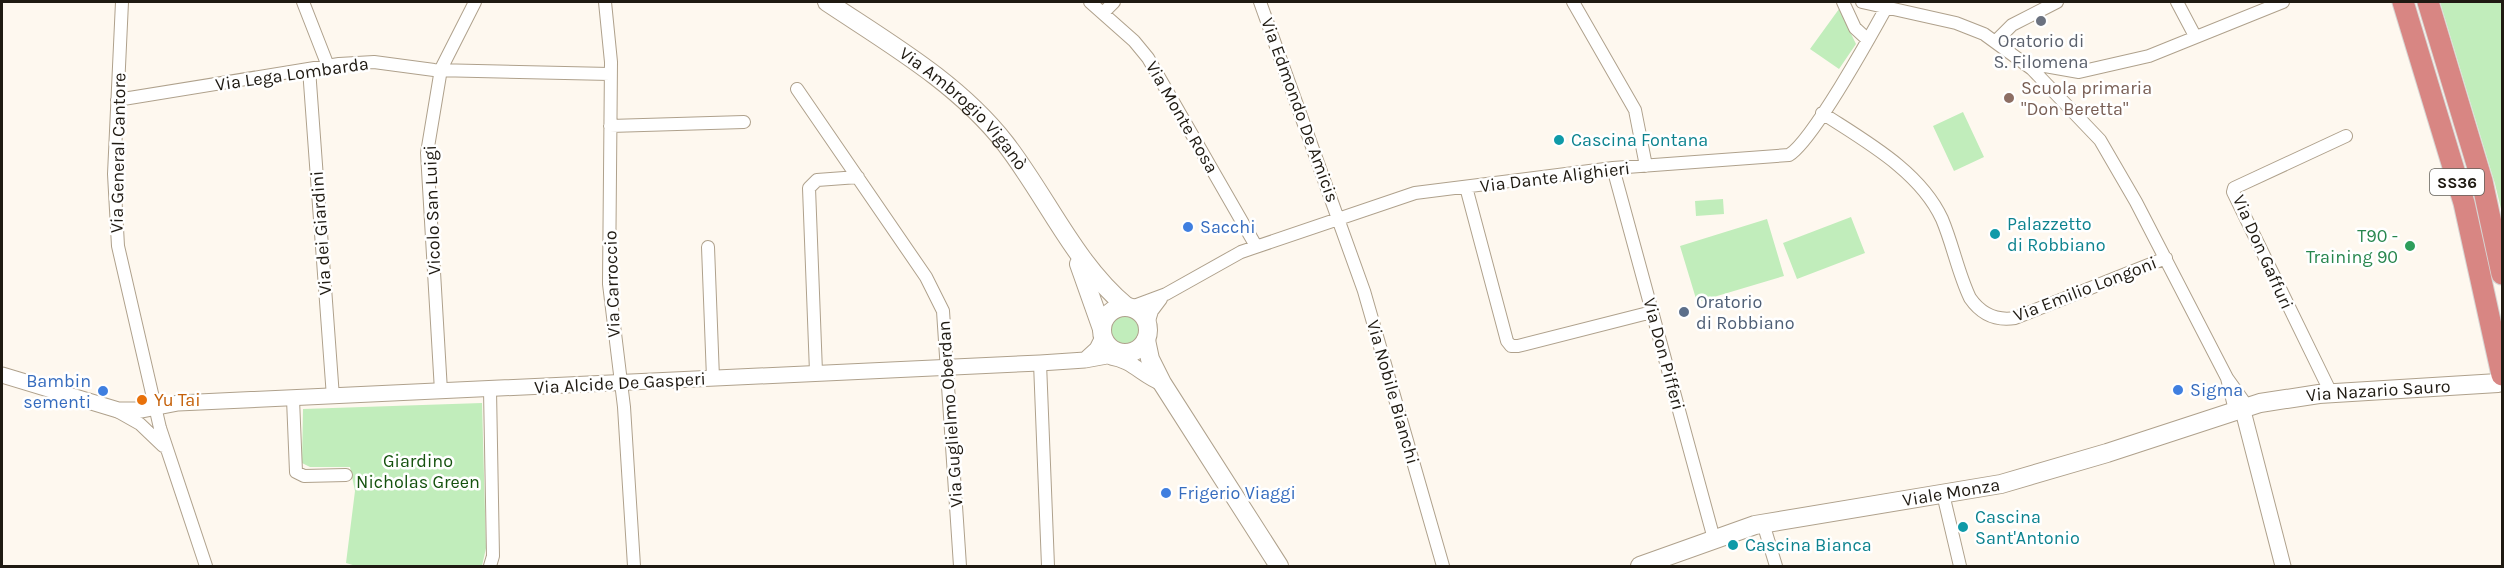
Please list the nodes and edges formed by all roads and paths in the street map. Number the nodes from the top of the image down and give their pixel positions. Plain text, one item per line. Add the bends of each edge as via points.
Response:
1 (122, 2) edge
2 (303, 2) edge
3 (474, 2) edge
4 (605, 2) edge
5 (827, 2) edge
6 (1090, 2) edge
7 (1114, 2) edge
8 (1260, 2) edge
9 (1573, 2) edge
10 (1843, 2) edge
11 (1862, 2) edge
12 (2057, 2) edge
13 (2177, 2) edge
14 (2283, 2) edge
15 (2403, 2) edge
16 (2428, 2) edge
17 (1886, 8) junction
18 (1103, 13) junction
19 (2195, 36) junction
20 (1868, 40) junction
21 (1996, 42) junction
22 (328, 66) junction
23 (309, 69) junction
24 (441, 69) junction
25 (2031, 69) junction
26 (610, 74) junction
27 (797, 89) dead end
28 (117, 100) junction
29 (1822, 113) junction
30 (744, 122) dead end
31 (610, 126) junction
32 (2346, 135) dead end
33 (1646, 166) junction
34 (1613, 168) junction
35 (858, 177) junction
36 (1466, 188) junction
37 (1339, 219) junction
38 (1071, 243) junction
39 (1256, 246) junction
40 (708, 247) dead end
41 (2166, 258) junction
42 (2502, 274) edge
43 (1166, 294) junction
44 (1129, 307) junction
45 (1652, 312) junction
46 (1147, 332) junction
47 (1103, 333) junction
48 (1127, 352) junction
49 (1105, 356) junction
50 (1085, 360) junction
51 (1040, 363) junction
52 (948, 367) junction
53 (816, 372) junction
54 (2500, 374) edge
55 (2, 375) edge
56 (713, 378) junction
57 (619, 383) junction
58 (1162, 383) junction
59 (490, 390) junction
60 (441, 391) junction
61 (2331, 393) junction
62 (333, 397) junction
63 (293, 399) junction
64 (2246, 406) junction
65 (155, 408) junction
66 (114, 409) junction
67 (166, 450) junction
68 (346, 475) dead end
69 (1943, 494) junction
70 (1763, 523) junction
71 (1714, 539) junction
72 (206, 567) edge
73 (490, 567) edge
74 (634, 567) edge
75 (960, 567) edge
76 (1048, 567) edge
77 (1279, 567) edge
78 (1443, 567) edge
79 (1640, 567) edge
80 (1776, 567) edge
81 (1960, 567) edge
82 (2283, 567) edge

1 - 28 street, Via General Cantore
2 - 22 street
3 - 24 street, Vicolo San Luigi
4 - 26 street, Via Carroccio
5 - 38 main road, Via Ambrogio Viganò via 921,64 969,104 1005,143
6 - 18 street, Via Monte Rosa
7 - 18 street
8 - 37 street, Via Edmondo De Amicis
9 - 33 street via 1635,110
10 - 20 street via 1855,28
11 - 17 street
12 - 21 street via 2012,24
13 - 19 street
14 - 19 street
15 - 54 highway, SS36 via 2464,203
16 - 42 highway, SS36 via 2482,181
17 - 20 street, Via Dante Alighieri
17 - 21 street via 1956,23
18 - 39 street, Via Monte Rosa via 1148,58
19 - 25 street via 2149,56 2079,72 2044,66
20 - 29 street, Via Dante Alighieri
21 - 25 street
22 - 23 street, Via Lega Lombarda
22 - 24 street, Via Lega Lombarda via 374,62
23 - 28 street, Via Lega Lombarda
23 - 62 street, Via dei Giardini
24 - 26 street, Via Lega Lombarda
24 - 60 street, Vicolo San Luigi via 427,153
25 - 41 street via 2105,147
26 - 31 street, Via Carroccio
27 - 35 street, Via Guglielmo Oberdan
28 - 65 street, Via General Cantore via 114,194 118,246
29 - 33 street, Via Dante Alighieri via 1800,147 1784,156
29 - 41 street, Via Emilio Longoni via 1893,160 1935,207 1970,298 1988,315 2015,318
30 - 31 street
31 - 57 street, Via Carroccio via 609,284
32 - 61 street, Via Don Gaffuri via 2234,188 2233,192
33 - 34 street, Via Dante Alighieri
34 - 36 street, Via Dante Alighieri
34 - 45 street, Via Don Pifferi
35 - 52 street, Via Guglielmo Oberdan via 937,295 945,320
35 - 53 street via 817,180 809,188
36 - 37 street, Via Dante Alighieri via 1415,193
36 - 45 street via 1511,346
37 - 39 street, Via Dante Alighieri
37 - 78 street, Via Nobile Bianchi via 1367,302
38 - 44 main road, Via Ambrogio Viganò via 1101,283
38 - 47 main road, Via Ambrogio Viganò
39 - 43 street, Via Dante Alighieri
40 - 56 street
41 - 64 street
43 - 44 street, Via Dante Alighieri
43 - 46 street, Via Dante Alighieri via 1156,303
44 - 46 main road via 1142,313
44 - 47 main road via 1113,310 1104,322
45 - 71 street, Via Don Pifferi
46 - 48 main road
46 - 58 main road via 1150,359
47 - 48 main road via 1111,348
47 - 50 street via 1097,349
48 - 49 street, Via Alcide De Gasperi
48 - 58 main road via 1144,361
49 - 50 street, Via Alcide De Gasperi
49 - 58 street via 1125,360
50 - 51 street, Via Alcide De Gasperi
51 - 52 street, Via Alcide De Gasperi
51 - 76 street
52 - 53 street, Via Alcide De Gasperi
52 - 75 street, Via Guglielmo Oberdan
53 - 56 street, Via Alcide De Gasperi
54 - 61 main road, Via Nazario Sauro
55 - 66 street, Via Alcide De Gasperi
56 - 57 street, Via Alcide De Gasperi
57 - 59 street, Via Alcide De Gasperi
57 - 74 street, Via Carroccio via 624,407
58 - 77 main road
59 - 60 street, Via Alcide De Gasperi
59 - 73 street
60 - 62 street, Via Alcide De Gasperi
61 - 64 main road, Via Nazario Sauro
62 - 63 street, Via Alcide De Gasperi
63 - 65 street, Via Alcide De Gasperi via 178,403
63 - 68 street via 296,472 304,476
64 - 69 main road, Viale Monza via 2034,475
64 - 82 street
65 - 66 street, Via Alcide De Gasperi
65 - 67 street, Via General Cantore
66 - 67 street via 140,424
67 - 72 street, Via General Cantore
69 - 70 main road, Viale Monza
69 - 81 street
70 - 71 main road, Viale Monza
70 - 80 street
71 - 79 main road, Viale Monza

